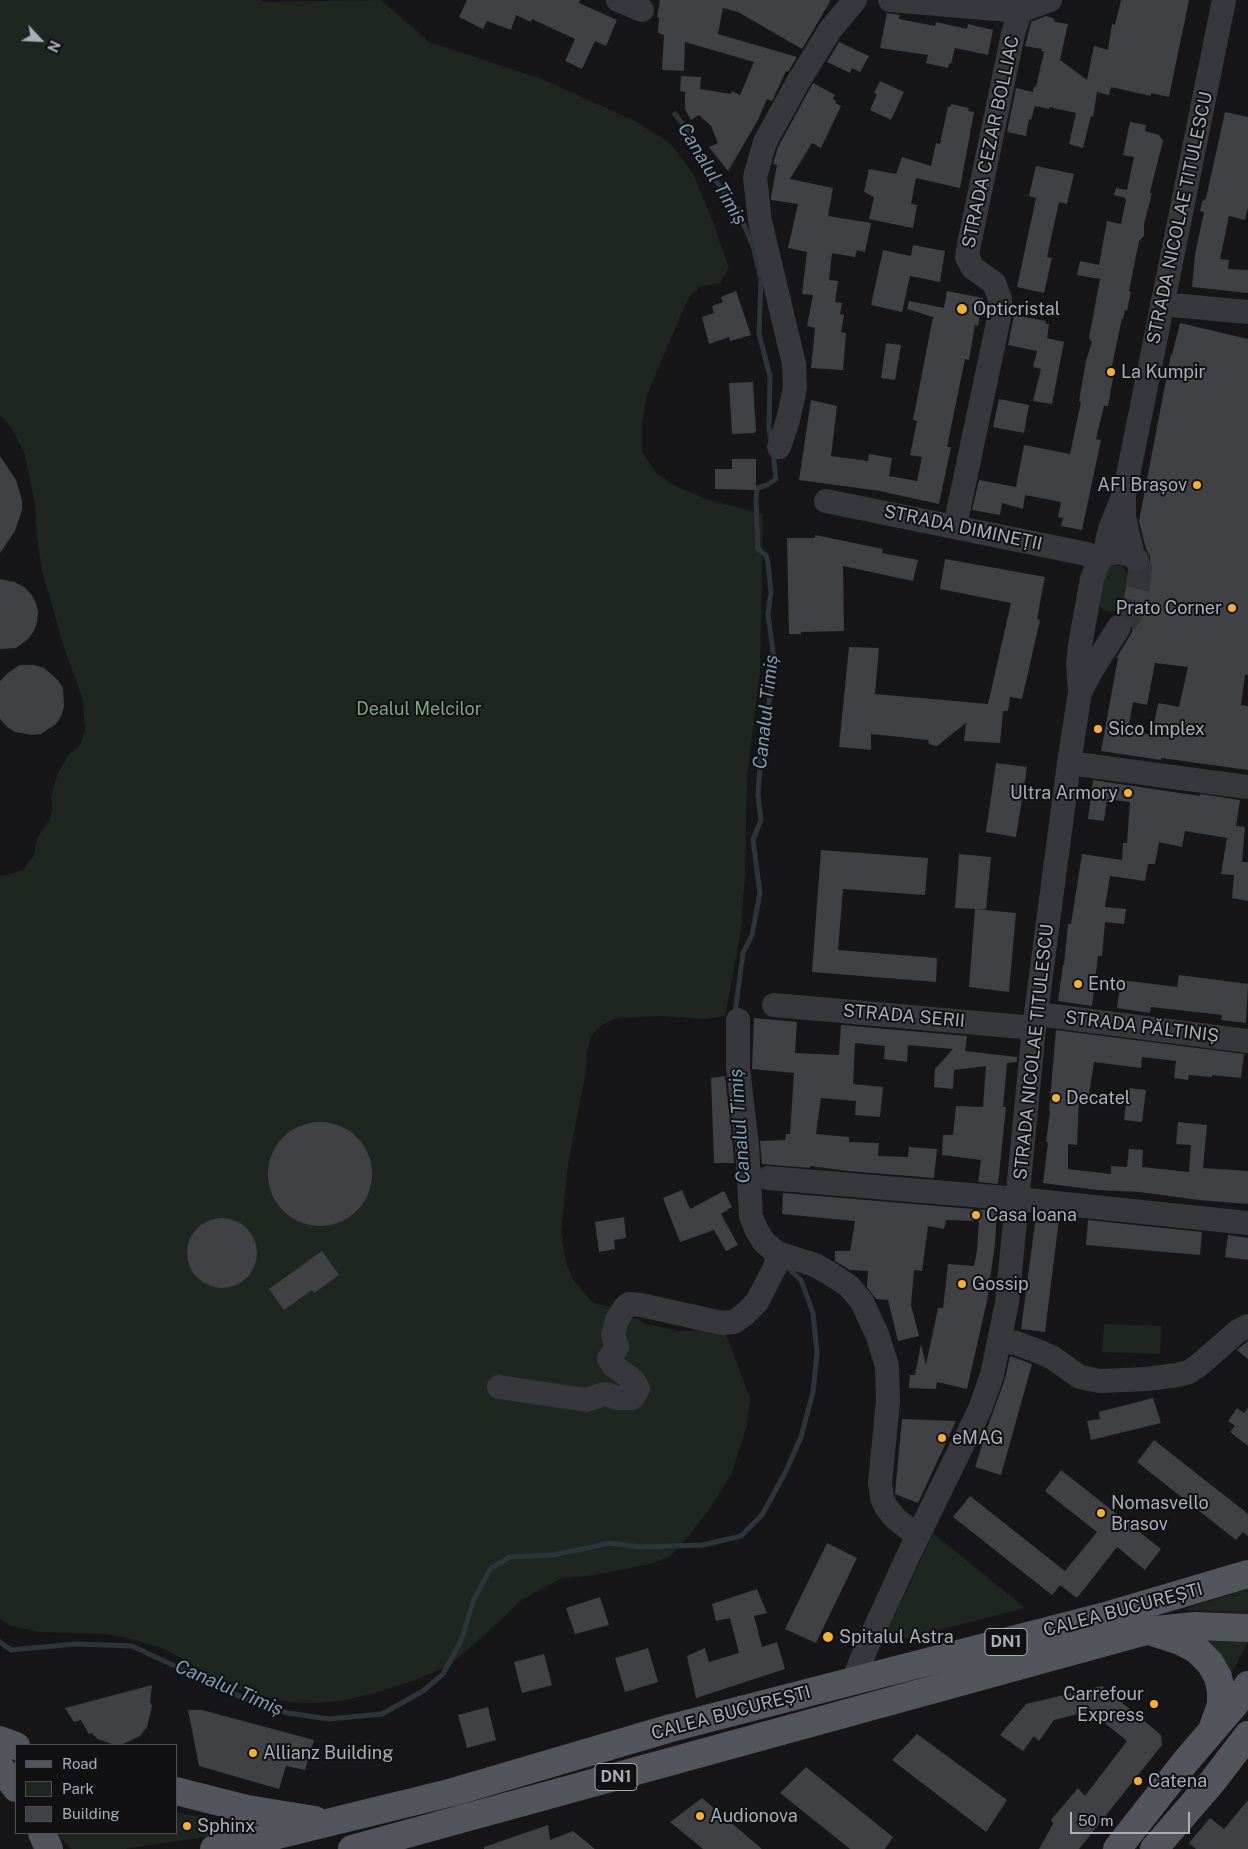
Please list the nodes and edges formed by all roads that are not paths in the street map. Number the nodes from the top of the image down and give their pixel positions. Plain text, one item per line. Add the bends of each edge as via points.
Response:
1 (618, 0) edge
2 (855, 0) edge
3 (890, 0) edge
4 (1050, 0) edge
5 (1224, 0) edge
6 (1020, 11) junction
7 (643, 12) edge
8 (1162, 304) junction
9 (1248, 312) edge
10 (779, 447) dead end
11 (1124, 495) junction
12 (826, 501) dead end
13 (955, 526) junction
14 (1101, 558) junction
15 (1088, 603) junction
16 (1080, 692) junction
17 (1069, 763) junction
18 (1248, 787) edge
19 (774, 1005) dead end
20 (738, 1020) dead end
21 (1036, 1021) junction
22 (1248, 1041) edge
23 (768, 1178) dead end
24 (1018, 1199) junction
25 (1248, 1223) edge
26 (777, 1253) junction
27 (1248, 1326) edge
28 (1001, 1341) junction
29 (499, 1387) dead end
30 (918, 1536) junction
31 (1248, 1574) edge
32 (1248, 1628) edge
33 (1146, 1631) junction
34 (853, 1681) junction
35 (1248, 1685) edge
36 (1212, 1729) junction
37 (1248, 1735) edge
38 (0, 1740) edge
39 (15, 1746) edge
40 (0, 1767) edge
41 (15, 1787) edge
42 (178, 1791) edge
43 (329, 1821) junction
44 (42, 1834) edge
45 (385, 1845) edge
46 (49, 1849) edge
47 (214, 1849) edge
48 (352, 1849) edge
49 (1117, 1849) edge
50 (1154, 1849) edge

1 - 7 street
2 - 10 street via 830,30 798,82 765,142 755,176 760,221 794,364 795,388
3 - 6 street
4 - 6 street
5 - 8 street, STRADA NICOLAE TITULESCU
6 - 13 street, STRADA CEZAR BOLLIAC via 969,244 968,256 973,268 994,283 1000,299 1000,313
8 - 9 street
8 - 11 street, STRADA NICOLAE TITULESCU
11 - 14 street, STRADA NICOLAE TITULESCU via 1112,520
11 - 14 street, STRADA NICOLAE TITULESCU via 1124,517 1135,558 1120,552
12 - 13 street, STRADA DIMINEȚII
13 - 14 street, STRADA DIMINEȚII
14 - 15 street, STRADA NICOLAE TITULESCU via 1092,579
15 - 16 street, STRADA NICOLAE TITULESCU via 1078,664
15 - 16 street, STRADA NICOLAE TITULESCU via 1090,614 1102,626 1122,624
16 - 17 street, STRADA NICOLAE TITULESCU
17 - 18 street
17 - 21 street, STRADA NICOLAE TITULESCU
19 - 21 street, STRADA SERII
20 - 26 street via 738,1068 751,1216 764,1242
21 - 22 street, STRADA PĂLTINIȘ
21 - 24 street, STRADA NICOLAE TITULESCU
23 - 24 street
24 - 25 street
24 - 28 street, STRADA NICOLAE TITULESCU
26 - 29 street via 776,1265 757,1302 734,1322 722,1323 641,1305 625,1307 613,1335 617,1347 609,1359 634,1381 638,1389 632,1398 605,1394 586,1400
26 - 30 street via 829,1273 849,1286 862,1302 887,1366 888,1401 880,1483 882,1498 896,1519
27 - 28 street via 1189,1372 1147,1379 1100,1381 1080,1377 1040,1352
28 - 30 street, STRADA NICOLAE TITULESCU via 980,1409
30 - 34 street, STRADA NICOLAE TITULESCU
31 - 34 main road, CALEA BUCUREȘTI / DN1 via 1109,1615
32 - 33 main road, CALEA BUCUREȘTI / DN1 via 1195,1626
33 - 36 main road via 1180,1640 1210,1662 1221,1691 1221,1705
33 - 45 main road, CALEA BUCUREȘTI / DN1
34 - 43 main road, CALEA BUCUREȘTI / DN1 via 672,1728 453,1792
35 - 36 main road
36 - 49 main road
37 - 50 main road
38 - 39 main road
40 - 41 main road
42 - 43 main road via 278,1815
43 - 47 main road, CALEA BUCUREȘTI / DN1
44 - 46 main road
45 - 48 main road, CALEA BUCUREȘTI / DN1

